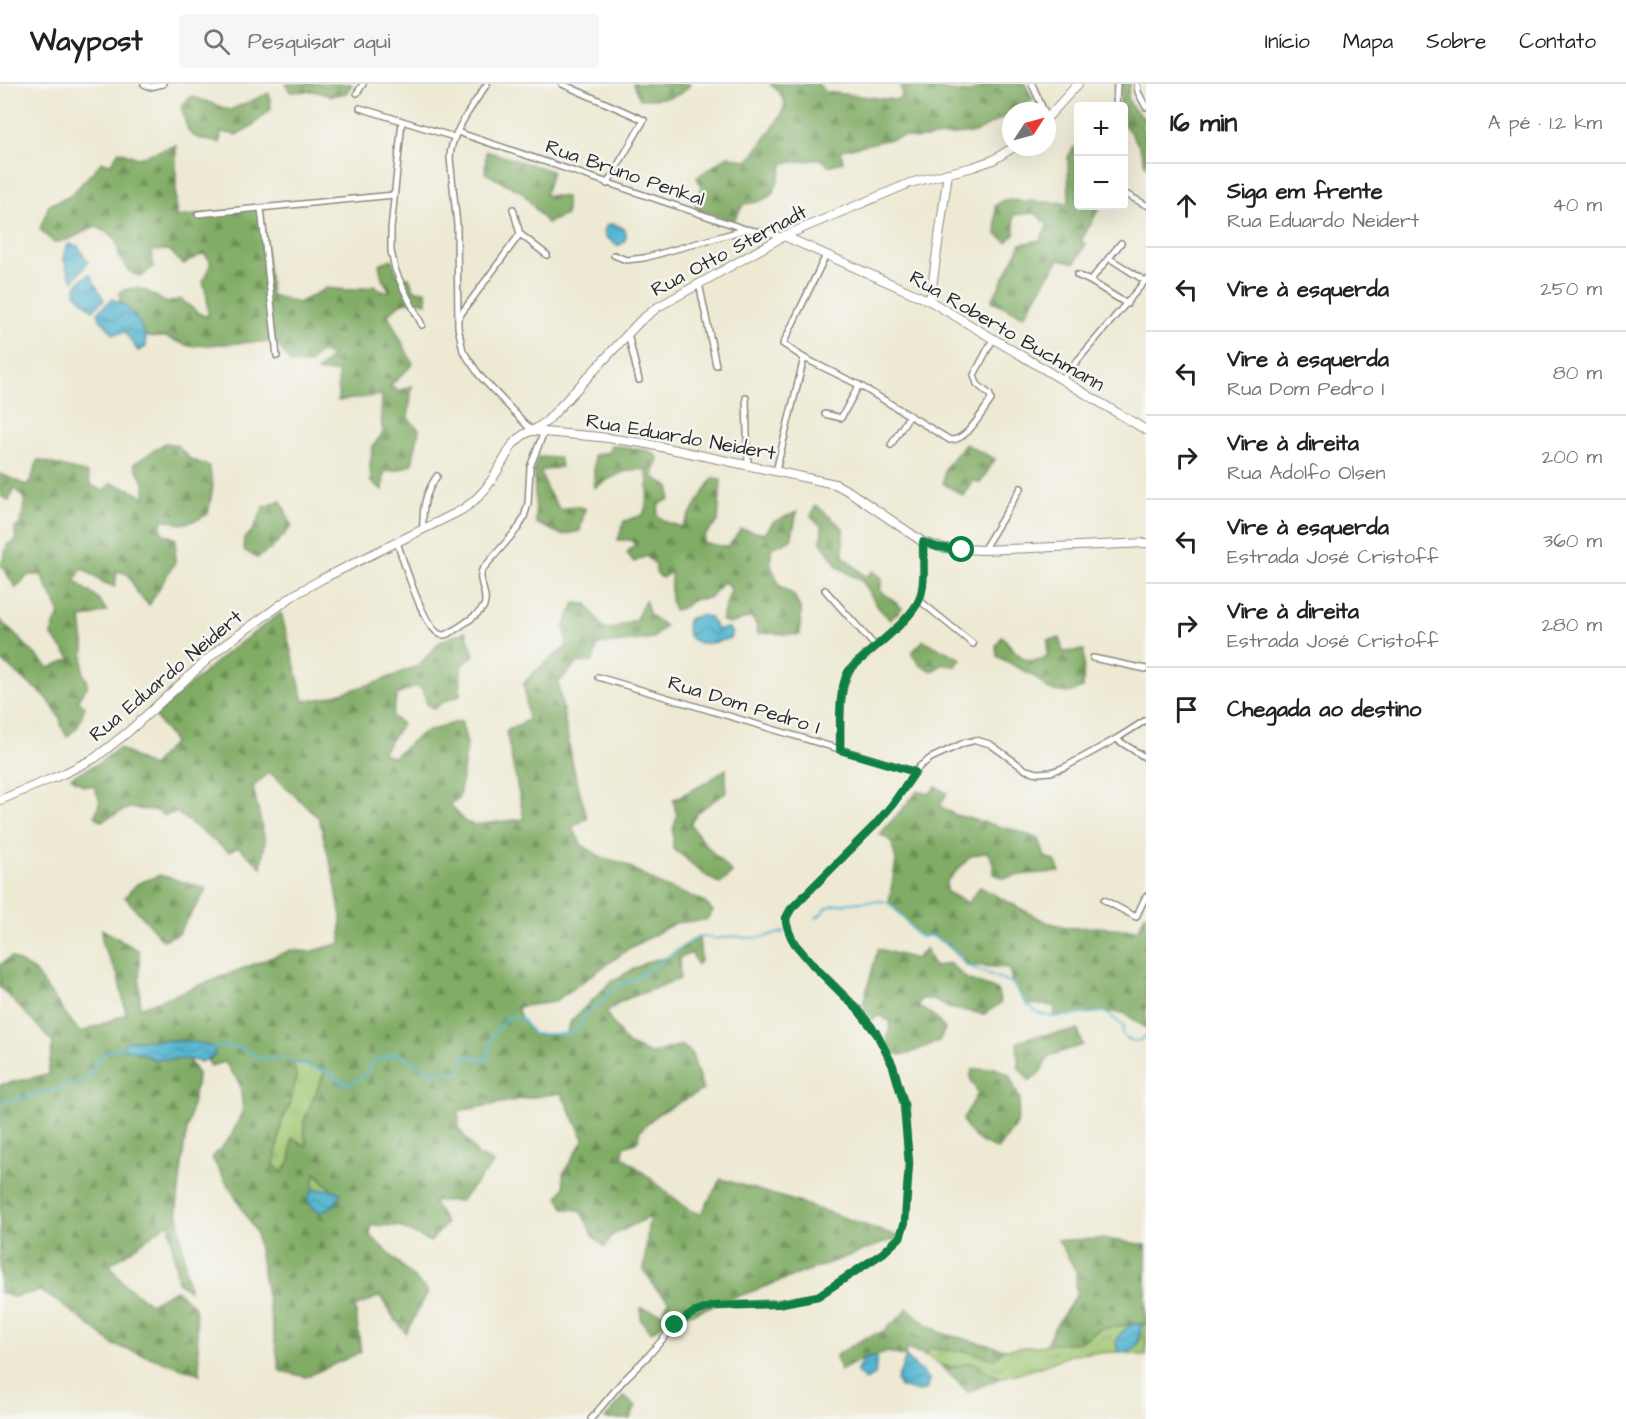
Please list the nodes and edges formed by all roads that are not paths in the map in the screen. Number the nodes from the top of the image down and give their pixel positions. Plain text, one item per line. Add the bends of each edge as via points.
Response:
1 (144, 84) edge
2 (164, 84) edge
3 (363, 84) edge
4 (486, 84) edge
5 (562, 84) edge
6 (1032, 84) edge
7 (1078, 84) edge
8 (1117, 84) edge
9 (1137, 84) edge
10 (357, 93) dead end
11 (1041, 102) edge
12 (1116, 102) edge
13 (1056, 106) edge
14 (1146, 107) edge
15 (360, 108) dead end
16 (402, 121) junction
17 (456, 134) junction
18 (1002, 154) edge
19 (948, 173) junction
20 (607, 184) junction
21 (394, 195) junction
22 (1128, 195) edge
23 (1146, 205) edge
24 (261, 208) junction
25 (513, 209) dead end
26 (198, 214) dead end
27 (745, 229) junction
28 (520, 234) junction
29 (784, 236) junction
30 (1121, 243) dead end
31 (547, 255) dead end
32 (614, 255) dead end
33 (826, 255) junction
34 (1109, 258) junction
35 (1077, 275) dead end
36 (1146, 280) edge
37 (1090, 281) junction
38 (699, 283) junction
39 (930, 301) junction
40 (1127, 304) junction
41 (458, 319) junction
42 (422, 325) dead end
43 (628, 334) junction
44 (993, 339) junction
45 (277, 356) dead end
46 (804, 358) junction
47 (716, 365) dead end
48 (639, 380) dead end
49 (1061, 380) junction
50 (859, 385) junction
51 (746, 398) dead end
52 (825, 414) dead end
53 (909, 416) junction
54 (1146, 430) edge
55 (532, 431) junction
56 (544, 432) junction
57 (891, 445) dead end
58 (748, 465) junction
59 (776, 471) junction
60 (437, 476) dead end
61 (1021, 488) dead end
62 (423, 529) junction
63 (397, 542) junction
64 (923, 542) junction
65 (1146, 543) edge
66 (983, 550) junction
67 (825, 590) dead end
68 (919, 600) junction
69 (973, 644) dead end
70 (875, 646) junction
71 (1093, 658) dead end
72 (1146, 669) edge
73 (598, 677) dead end
74 (1146, 720) edge
75 (1116, 739) junction
76 (840, 750) junction
77 (1146, 758) edge
78 (915, 772) junction
79 (0, 800) edge
80 (1104, 900) dead end
81 (1145, 900) edge
82 (591, 1419) edge

1 - 2 street
3 - 10 street
4 - 17 street
5 - 20 street via 644,120
6 - 11 street
7 - 13 main road
8 - 12 street
9 - 14 street
15 - 16 street, Rua Bruno Penkal
16 - 17 street, Rua Bruno Penkal
16 - 21 street
17 - 20 street, Rua Bruno Penkal
17 - 41 street via 450,158 457,225
18 - 19 main road, Rua Otto Sternadt
19 - 29 main road, Rua Otto Sternadt via 893,189
19 - 39 main road
20 - 27 street, Rua Bruno Penkal
21 - 24 street
21 - 42 street via 392,259
22 - 23 street
24 - 26 street
24 - 45 street
25 - 28 street
27 - 29 street, Rua Bruno Penkal
27 - 32 street via 644,258 626,260
28 - 31 street
28 - 41 street
29 - 33 main road, Rua Roberto Buchmann
29 - 38 main road, Rua Otto Sternadt
30 - 34 street
33 - 39 main road, Rua Roberto Buchmann
33 - 46 street via 783,344
34 - 36 street
34 - 37 street
35 - 37 street
36 - 40 street
37 - 40 street
38 - 43 main road, Rua Otto Sternadt via 651,312
38 - 47 street
39 - 44 main road, Rua Roberto Buchmann
40 - 49 street
41 - 55 street via 467,359
43 - 48 street
43 - 55 main road, Rua Otto Sternadt via 553,416
44 - 49 main road, Rua Roberto Buchmann
44 - 53 street via 974,375 991,399 962,437 950,440
46 - 50 street
46 - 59 street
49 - 54 main road, Rua Roberto Buchmann
50 - 52 street via 841,418
50 - 53 street
51 - 58 street
53 - 57 street
55 - 56 main road, Rua Eduardo Neidert
55 - 62 main road, Rua Eduardo Neidert via 513,444 478,499
56 - 58 main road, Rua Eduardo Neidert via 623,439
56 - 63 street via 530,467 525,517 480,573 485,598 476,615 441,635 430,627
58 - 59 main road, Rua Eduardo Neidert
59 - 64 main road, Rua Eduardo Neidert via 842,487
60 - 62 street via 423,505
61 - 66 street
62 - 63 main road, Rua Eduardo Neidert
63 - 79 main road, Rua Eduardo Neidert via 322,579 276,608 209,657 95,758
64 - 66 main road, Rua Eduardo Neidert via 950,549
64 - 68 street
65 - 66 main road, Rua Eduardo Neidert
67 - 70 street
68 - 69 street
68 - 70 street via 910,614
70 - 76 street via 846,676
71 - 72 street
73 - 76 street, Rua Dom Pedro I
74 - 75 street
75 - 77 street
75 - 78 street via 1051,772 1026,770 990,744 976,740 931,758
76 - 78 street, Rua Dom Pedro I
78 - 82 street via 875,825 796,903 786,918 795,944 858,1010 877,1034 893,1066 904,1104 909,1163 905,1222 900,1237 883,1253 818,1296 778,1304 714,1306 693,1313 675,1325
80 - 81 street via 1136,917

